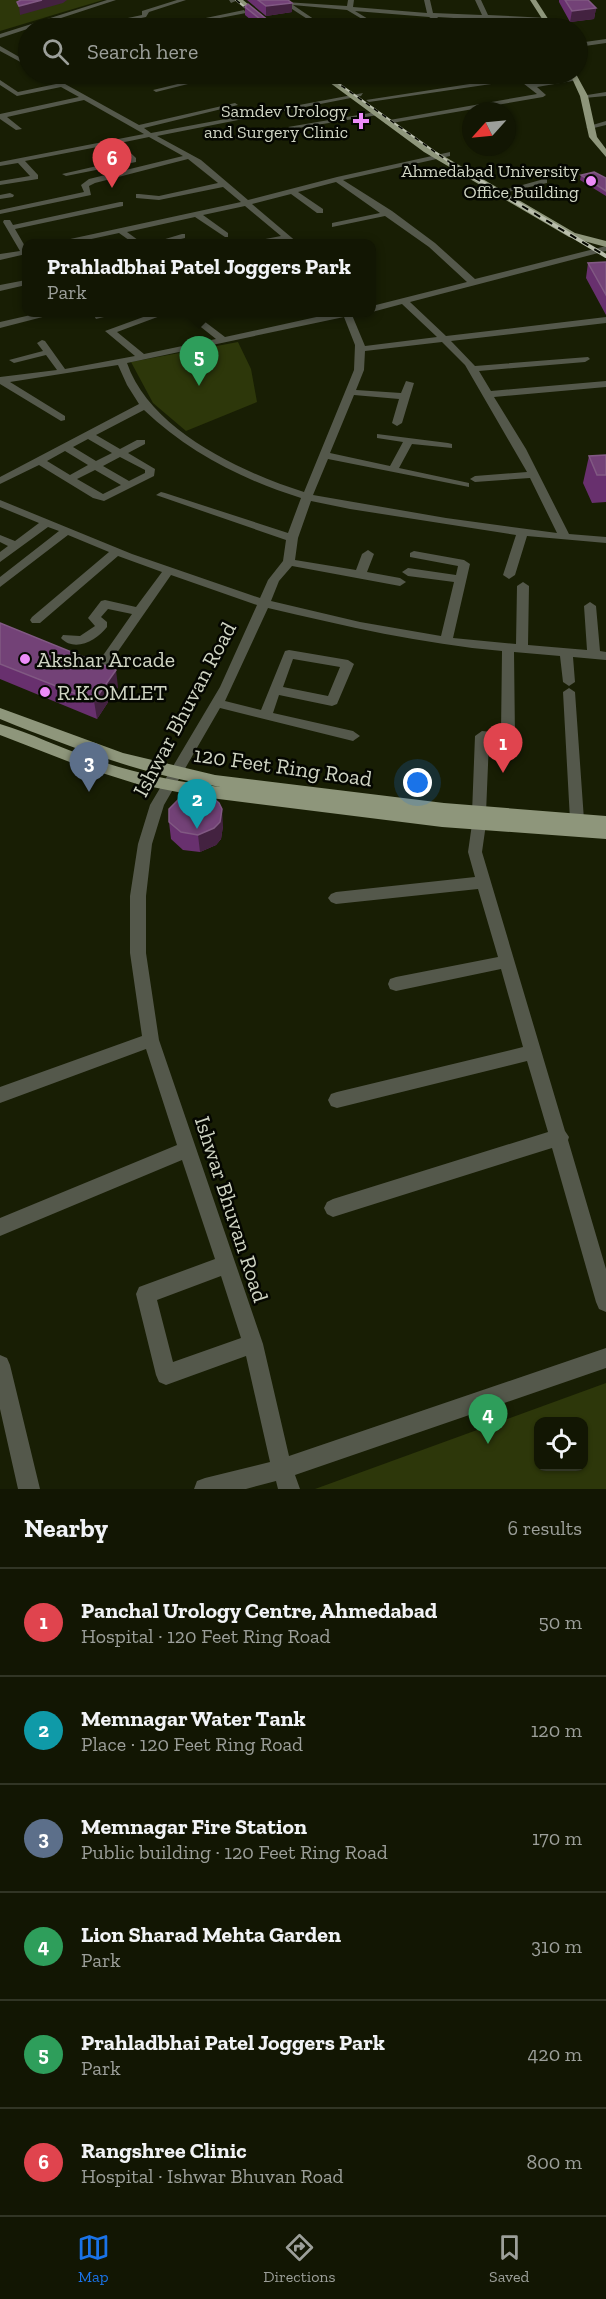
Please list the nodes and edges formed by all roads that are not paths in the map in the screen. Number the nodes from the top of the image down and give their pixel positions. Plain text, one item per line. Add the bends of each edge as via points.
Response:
1 (112, 0) edge
2 (183, 0) edge
3 (234, 0) edge
4 (256, 0) edge
5 (351, 0) edge
6 (427, 0) edge
7 (478, 0) edge
8 (533, 0) edge
9 (121, 1) edge
10 (288, 4) junction
11 (350, 10) junction
12 (550, 10) dead end
13 (244, 12) junction
14 (431, 16) junction
15 (59, 18) edge
16 (67, 18) edge
17 (135, 18) edge
18 (213, 18) edge
19 (253, 18) edge
20 (256, 18) edge
21 (309, 18) edge
22 (363, 18) edge
23 (434, 18) edge
24 (487, 18) junction
25 (545, 18) joint
26 (554, 18) edge
27 (18, 32) edge
28 (18, 34) edge
29 (0, 38) edge
30 (606, 42) edge
31 (588, 44) edge
32 (0, 48) edge
33 (18, 58) edge
34 (0, 82) edge
35 (182, 84) edge
36 (339, 84) edge
37 (344, 84) edge
38 (460, 84) edge
39 (530, 84) edge
40 (542, 84) edge
41 (579, 84) edge
42 (584, 84) edge
43 (62, 85) joint
44 (533, 86) junction
45 (156, 90) dead end
46 (17, 94) junction
47 (606, 94) edge
48 (352, 96) junction
49 (587, 96) junction
50 (2, 97) dead end
51 (365, 97) junction
52 (84, 98) junction
53 (235, 105) dead end
54 (376, 114) junction
55 (1, 115) edge
56 (396, 120) junction
57 (386, 122) junction
58 (603, 124) edge
59 (292, 127) dead end
60 (590, 127) junction
61 (137, 128) junction
62 (18, 129) dead end
63 (152, 135) junction
64 (606, 141) edge
65 (116, 143) junction
66 (442, 155) junction
67 (606, 155) edge
68 (189, 157) junction
69 (21, 161) junction
70 (2, 162) edge
71 (66, 174) dead end
72 (337, 179) junction
73 (544, 181) dead end
74 (0, 183) edge
75 (224, 184) junction
76 (508, 190) junction
77 (292, 191) junction
78 (10, 195) dead end
79 (139, 196) dead end
80 (0, 197) edge
81 (120, 204) dead end
82 (246, 204) junction
83 (1, 211) edge
84 (320, 211) dead end
85 (389, 213) junction
86 (197, 214) junction
87 (335, 225) dead end
88 (11, 228) junction
89 (120, 230) junction
90 (225, 235) dead end
91 (183, 236) dead end
92 (287, 237) junction
93 (81, 239) edge
94 (132, 239) edge
95 (171, 239) edge
96 (277, 239) edge
97 (289, 239) edge
98 (606, 244) edge
99 (22, 246) edge
100 (22, 253) edge
101 (606, 253) edge
102 (577, 255) junction
103 (0, 257) edge
104 (474, 283) junction
105 (22, 287) edge
106 (0, 288) edge
107 (405, 302) junction
108 (376, 308) edge
109 (28, 317) edge
110 (152, 317) edge
111 (192, 317) edge
112 (330, 317) edge
113 (351, 317) edge
114 (606, 320) edge
115 (0, 325) edge
116 (222, 340) junction
117 (447, 340) junction
118 (42, 344) dead end
119 (362, 349) junction
120 (49, 352) junction
121 (142, 357) junction
122 (585, 359) dead end
123 (14, 360) dead end
124 (122, 362) junction
125 (472, 369) junction
126 (63, 372) junction
127 (1, 380) edge
128 (409, 383) dead end
129 (606, 384) edge
130 (350, 392) junction
131 (489, 394) junction
132 (405, 396) junction
133 (145, 405) junction
134 (61, 418) dead end
135 (398, 423) dead end
136 (88, 435) junction
137 (381, 436) dead end
138 (409, 440) junction
139 (141, 442) dead end
140 (448, 446) dead end
141 (65, 447) junction
142 (121, 453) junction
143 (324, 455) junction
144 (39, 461) junction
145 (96, 466) junction
146 (122, 467) junction
147 (393, 470) junction
148 (534, 475) junction
149 (69, 479) junction
150 (0, 481) edge
151 (128, 485) junction
152 (161, 495) dead end
153 (308, 497) junction
154 (0, 502) edge
155 (46, 523) junction
156 (65, 532) junction
157 (523, 532) junction
158 (565, 537) junction
159 (0, 538) edge
160 (292, 538) junction
161 (606, 540) edge
162 (16, 546) junction
163 (116, 552) junction
164 (368, 554) dead end
165 (414, 555) dead end
166 (0, 558) edge
167 (289, 562) junction
168 (168, 571) junction
169 (408, 572) dead end
170 (360, 574) junction
171 (509, 575) dead end
172 (460, 579) junction
173 (400, 582) dead end
174 (0, 583) edge
175 (523, 586) dead end
176 (264, 603) junction
177 (590, 606) dead end
178 (140, 612) junction
179 (36, 620) dead end
180 (67, 638) dead end
181 (446, 641) junction
182 (515, 648) junction
183 (566, 652) junction
184 (600, 655) edge
185 (102, 667) edge
186 (275, 690) junction
187 (217, 703) junction
188 (0, 713) edge
189 (265, 716) junction
190 (0, 729) edge
191 (353, 736) dead end
192 (173, 779) junction
193 (479, 819) junction
194 (577, 820) junction
195 (606, 822) edge
196 (606, 833) edge
197 (484, 882) junction
198 (336, 898) dead end
199 (506, 962) junction
200 (396, 984) dead end
201 (151, 1040) junction
202 (534, 1052) junction
203 (0, 1095) edge
204 (337, 1100) dead end
205 (560, 1137) junction
206 (189, 1149) junction
207 (333, 1208) dead end
208 (0, 1227) edge
209 (227, 1264) junction
210 (606, 1302) edge
211 (254, 1344) junction
212 (606, 1358) edge
213 (0, 1365) edge
214 (282, 1469) junction
215 (29, 1489) edge
216 (205, 1489) edge
217 (289, 1489) edge

1 - 15 street
2 - 17 street
3 - 13 main road
3 - 20 main road
4 - 10 street
5 - 11 street
6 - 14 street
7 - 24 street
8 - 25 main road
9 - 16 street
10 - 11 street
10 - 21 street
11 - 14 street
11 - 22 street
12 - 26 main road
13 - 18 street
13 - 19 main road
14 - 23 street
14 - 24 street
24 - 25 street
27 - 29 street
28 - 29 street
30 - 31 street
32 - 33 street
34 - 46 street
35 - 45 street
36 - 48 main road
37 - 51 main road
38 - 51 street
39 - 44 street
40 - 44 street
41 - 49 main road
42 - 49 main road
43 - 46 street
43 - 52 street
44 - 56 street via 543,95
46 - 50 street
47 - 49 street
48 - 51 street
48 - 54 main road
48 - 63 street
49 - 58 main road
49 - 60 main road
51 - 56 main road
52 - 55 street
52 - 61 street
53 - 61 street
54 - 57 main road
54 - 59 street
55 - 62 street
56 - 57 street
56 - 66 main road
57 - 66 main road
58 - 60 street
58 - 64 main road
60 - 67 main road
61 - 63 street
63 - 65 street
63 - 68 street
65 - 69 street
65 - 71 street via 136,162
66 - 72 street
66 - 76 main road
66 - 98 main road via 572,235
68 - 75 street
68 - 83 street via 92,181 84,185 88,193
69 - 70 street
69 - 74 street via 35,177
72 - 77 street
72 - 85 street
73 - 76 street
75 - 79 street via 159,198
75 - 82 street
76 - 98 main road
77 - 82 street
77 - 84 street
78 - 80 street
81 - 88 street
82 - 86 street
82 - 92 street
83 - 88 street
85 - 87 street
85 - 104 street
86 - 89 street
86 - 90 street
88 - 99 street
89 - 93 street
89 - 94 street
91 - 95 street
92 - 96 street
92 - 97 street
98 - 102 street
100 - 103 street
101 - 102 street
102 - 104 street
104 - 107 street
105 - 106 street
107 - 108 street
107 - 117 street
109 - 115 street
110 - 121 street via 110,331
111 - 116 street
112 - 116 street
113 - 119 street
114 - 117 street
116 - 121 street
117 - 119 street
117 - 125 street
118 - 120 street
119 - 130 street, Ishwar Bhuvan Road
120 - 123 street
120 - 126 street
121 - 124 street
122 - 125 street
124 - 126 street
124 - 133 street via 128,382
125 - 131 street
126 - 127 street
127 - 134 street
128 - 132 street
129 - 131 street
130 - 132 street
130 - 143 street, Ishwar Bhuvan Road
131 - 148 street
132 - 135 street
133 - 136 street
133 - 153 street via 197,446
136 - 141 street
136 - 142 street
137 - 138 street
138 - 140 street
138 - 147 street
139 - 142 street
141 - 144 street
141 - 145 street
142 - 145 street
142 - 146 street
143 - 147 street
143 - 153 street, Ishwar Bhuvan Road
144 - 149 street
144 - 150 street
145 - 146 street
145 - 149 street
146 - 151 street
146 - 151 street via 150,469 150,474
147 - 148 street via 470,482
148 - 158 street
149 - 151 street via 104,498
152 - 160 street
153 - 157 street
153 - 160 street, Ishwar Bhuvan Road
154 - 155 street
155 - 156 street
155 - 162 street
156 - 163 street
156 - 174 street
157 - 158 street
157 - 171 street
158 - 161 street
159 - 162 street
160 - 167 street, Ishwar Bhuvan Road
162 - 166 street
163 - 168 street
163 - 179 street
164 - 170 street
165 - 172 street via 464,564
167 - 170 street
167 - 176 street, Ishwar Bhuvan Road via 274,580
168 - 176 street
168 - 178 street
169 - 172 street
170 - 173 street
172 - 181 street
175 - 182 street
176 - 181 street
176 - 187 street, Ishwar Bhuvan Road
177 - 184 street
178 - 180 street via 105,604 94,618 101,622 101,627 83,641
178 - 185 street
181 - 182 street
182 - 183 street
182 - 193 street via 508,738 482,736
183 - 184 street
183 - 194 street
186 - 186 street via 290,654 348,664 332,701
186 - 189 street
187 - 189 street
187 - 192 street, Ishwar Bhuvan Road
188 - 192 main road, 120 Feet Ring Road
189 - 191 street
190 - 192 main road, 120 Feet Ring Road via 85,762
192 - 193 main road, 120 Feet Ring Road via 309,805
192 - 201 street, Ishwar Bhuvan Road via 157,805 145,844 138,896 138,953
193 - 194 main road, 120 Feet Ring Road
193 - 196 main road, 120 Feet Ring Road
193 - 197 street via 475,852
194 - 195 main road, 120 Feet Ring Road
197 - 198 street
197 - 199 street
199 - 200 street
199 - 202 street
201 - 203 street
201 - 206 street, Ishwar Bhuvan Road
202 - 204 street
202 - 205 street
205 - 207 street
205 - 210 street
206 - 208 street
206 - 209 street, Ishwar Bhuvan Road
209 - 211 street, Ishwar Bhuvan Road
209 - 211 street via 146,1294 166,1375
211 - 214 street, Ishwar Bhuvan Road
212 - 214 street
213 - 215 street
214 - 216 street
214 - 217 street, Ishwar Bhuvan Road

